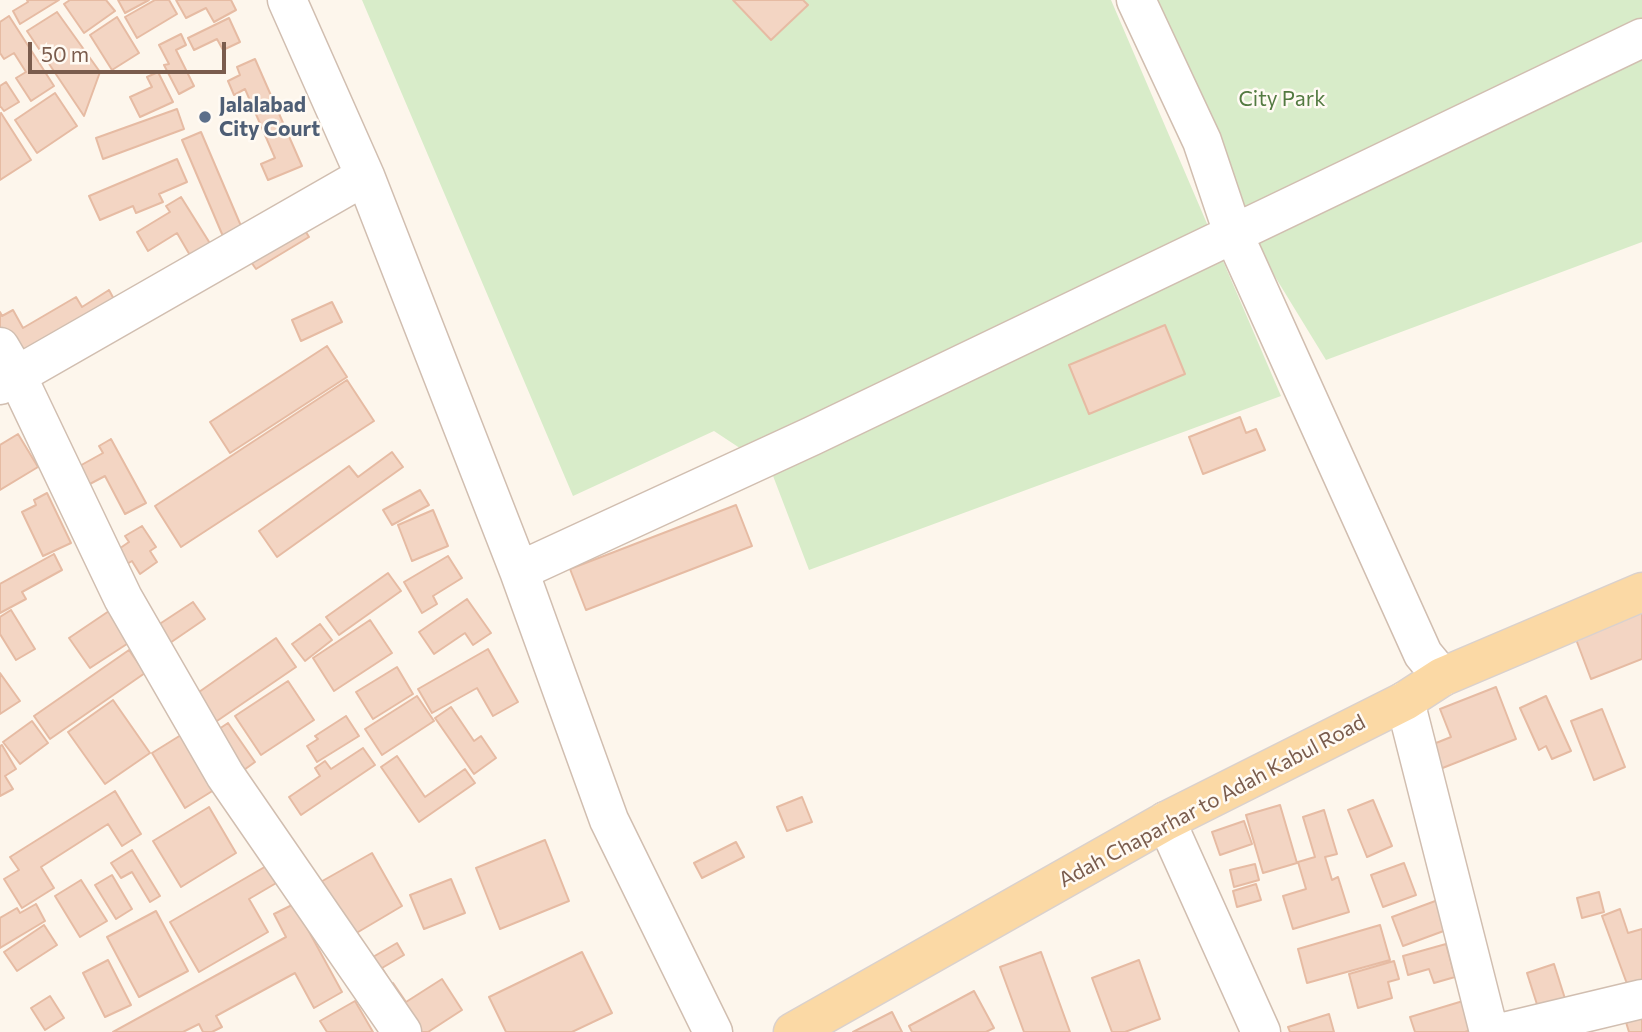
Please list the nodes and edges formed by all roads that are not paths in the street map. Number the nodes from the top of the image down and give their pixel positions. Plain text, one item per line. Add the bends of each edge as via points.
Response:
1 (287, 0) edge
2 (1136, 0) edge
3 (1642, 38) edge
4 (365, 176) junction
5 (1233, 233) junction
6 (6, 369) edge
7 (519, 571) junction
8 (1642, 592) edge
9 (1442, 677) junction
10 (1405, 701) junction
11 (1166, 821) junction
12 (1642, 999) edge
13 (402, 1032) edge
14 (713, 1032) edge
15 (793, 1032) edge
16 (1261, 1032) edge
17 (1489, 1032) edge
18 (1504, 1032) edge

1 - 4 street
2 - 5 street via 1202,141
3 - 5 street
4 - 6 street
4 - 7 street
5 - 7 street
5 - 9 street via 1423,654
6 - 13 street via 123,598 225,775
7 - 14 street via 609,820
8 - 9 main road, Adah Chaparhar to Adah Kabul Road
9 - 10 main road, Adah Chaparhar to Adah Kabul Road
10 - 11 main road, Adah Chaparhar to Adah Kabul Road
10 - 17 street
11 - 15 main road, Adah Chaparhar to Adah Kabul Road
11 - 16 street
12 - 18 street

